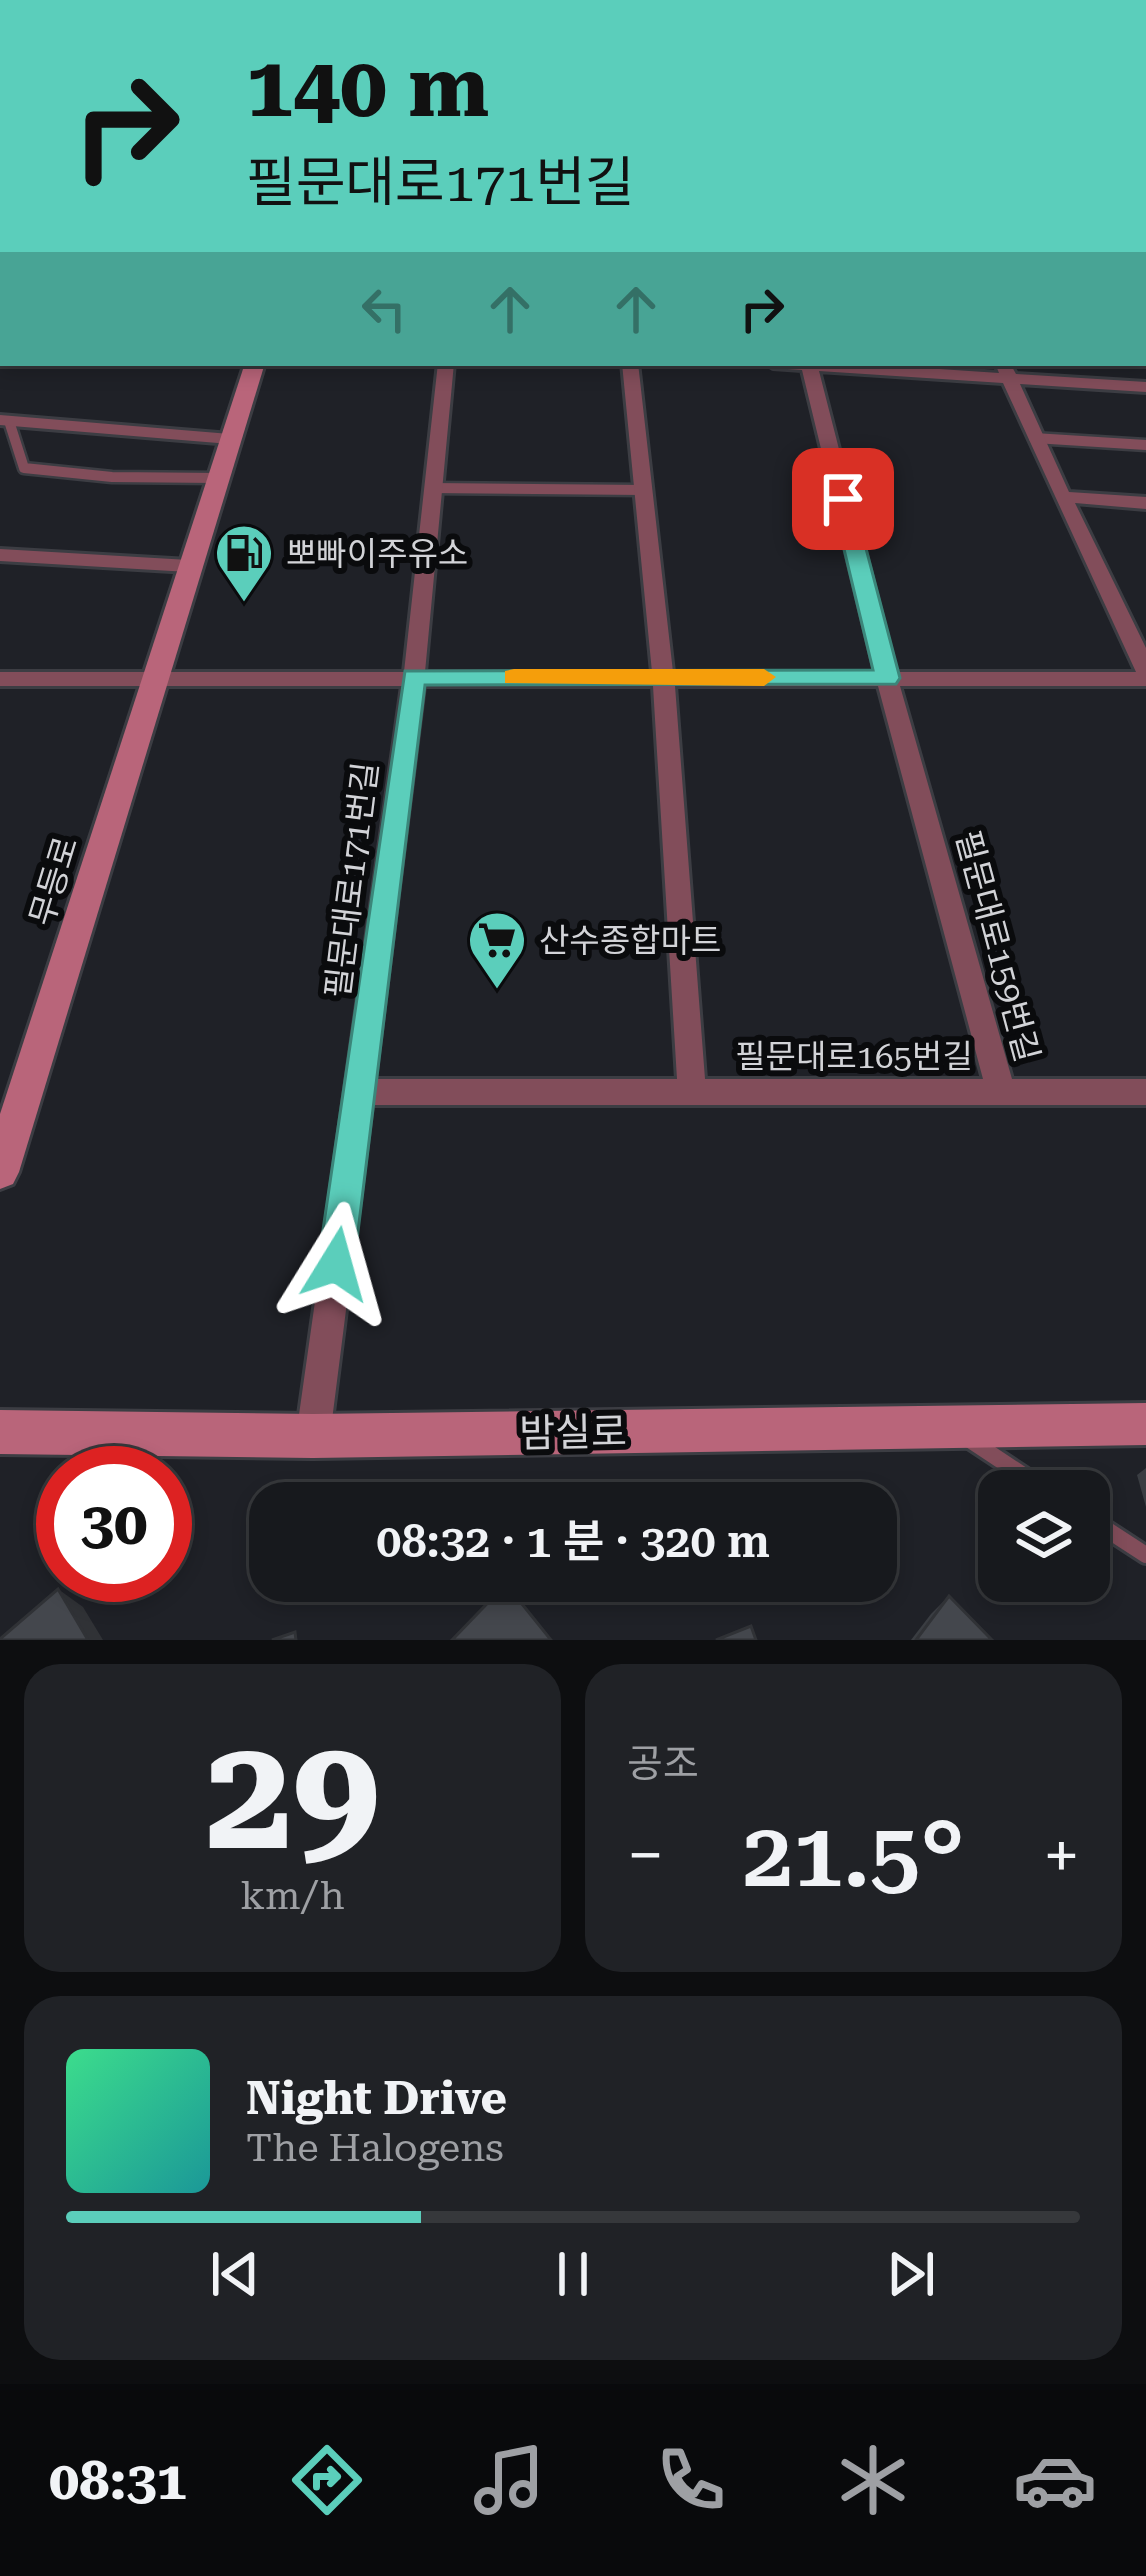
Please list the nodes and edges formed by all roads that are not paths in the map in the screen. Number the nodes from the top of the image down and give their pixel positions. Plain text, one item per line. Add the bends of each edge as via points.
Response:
1 (254, 366) edge
2 (446, 366) edge
3 (630, 366) edge
4 (809, 366) edge
5 (848, 366) edge
6 (1006, 370) edge
7 (1146, 387) edge
8 (5, 420) edge
9 (1034, 438) junction
10 (230, 439) junction
11 (1146, 445) edge
12 (217, 478) junction
13 (431, 488) junction
14 (643, 490) junction
15 (1062, 497) junction
16 (1146, 503) edge
17 (0, 555) edge
18 (189, 566) junction
19 (1146, 674) edge
20 (413, 677) junction
21 (662, 677) junction
22 (887, 678) junction
23 (0, 679) edge
24 (154, 680) junction
25 (359, 1092) junction
26 (692, 1092) junction
27 (1001, 1092) junction
28 (1146, 1093) edge
29 (0, 1172) edge
30 (1146, 1424) edge
31 (949, 1426) junction
32 (0, 1432) edge
33 (313, 1436) junction
34 (1015, 1470) edge
35 (1110, 1532) edge
36 (1146, 1555) edge

1 - 10 street, 무등로
2 - 13 street, 필문대로171번길
3 - 14 street, 필문대로165번길
4 - 22 street, 필문대로159번길
5 - 6 street
6 - 7 street
6 - 9 street
8 - 10 street
8 - 12 lane via 24,468
9 - 11 lane
9 - 15 street
10 - 12 street, 무등로
12 - 18 street, 무등로
13 - 14 lane
13 - 20 street, 필문대로171번길
14 - 21 street, 필문대로165번길
15 - 16 street
15 - 19 street
17 - 18 street
18 - 24 street, 무등로
19 - 22 street
20 - 21 street
20 - 24 street
20 - 25 street, 필문대로171번길
21 - 22 street
21 - 26 street, 필문대로165번길
22 - 27 street, 필문대로159번길
23 - 24 street
24 - 29 street, 무등로
25 - 26 street
25 - 33 street, 필문대로171번길
26 - 27 street, 필문대로165번길
27 - 28 street, 필문대로159번길
30 - 31 street, 밤실로
31 - 33 street, 밤실로
31 - 34 lane
32 - 33 street, 밤실로
35 - 36 lane

